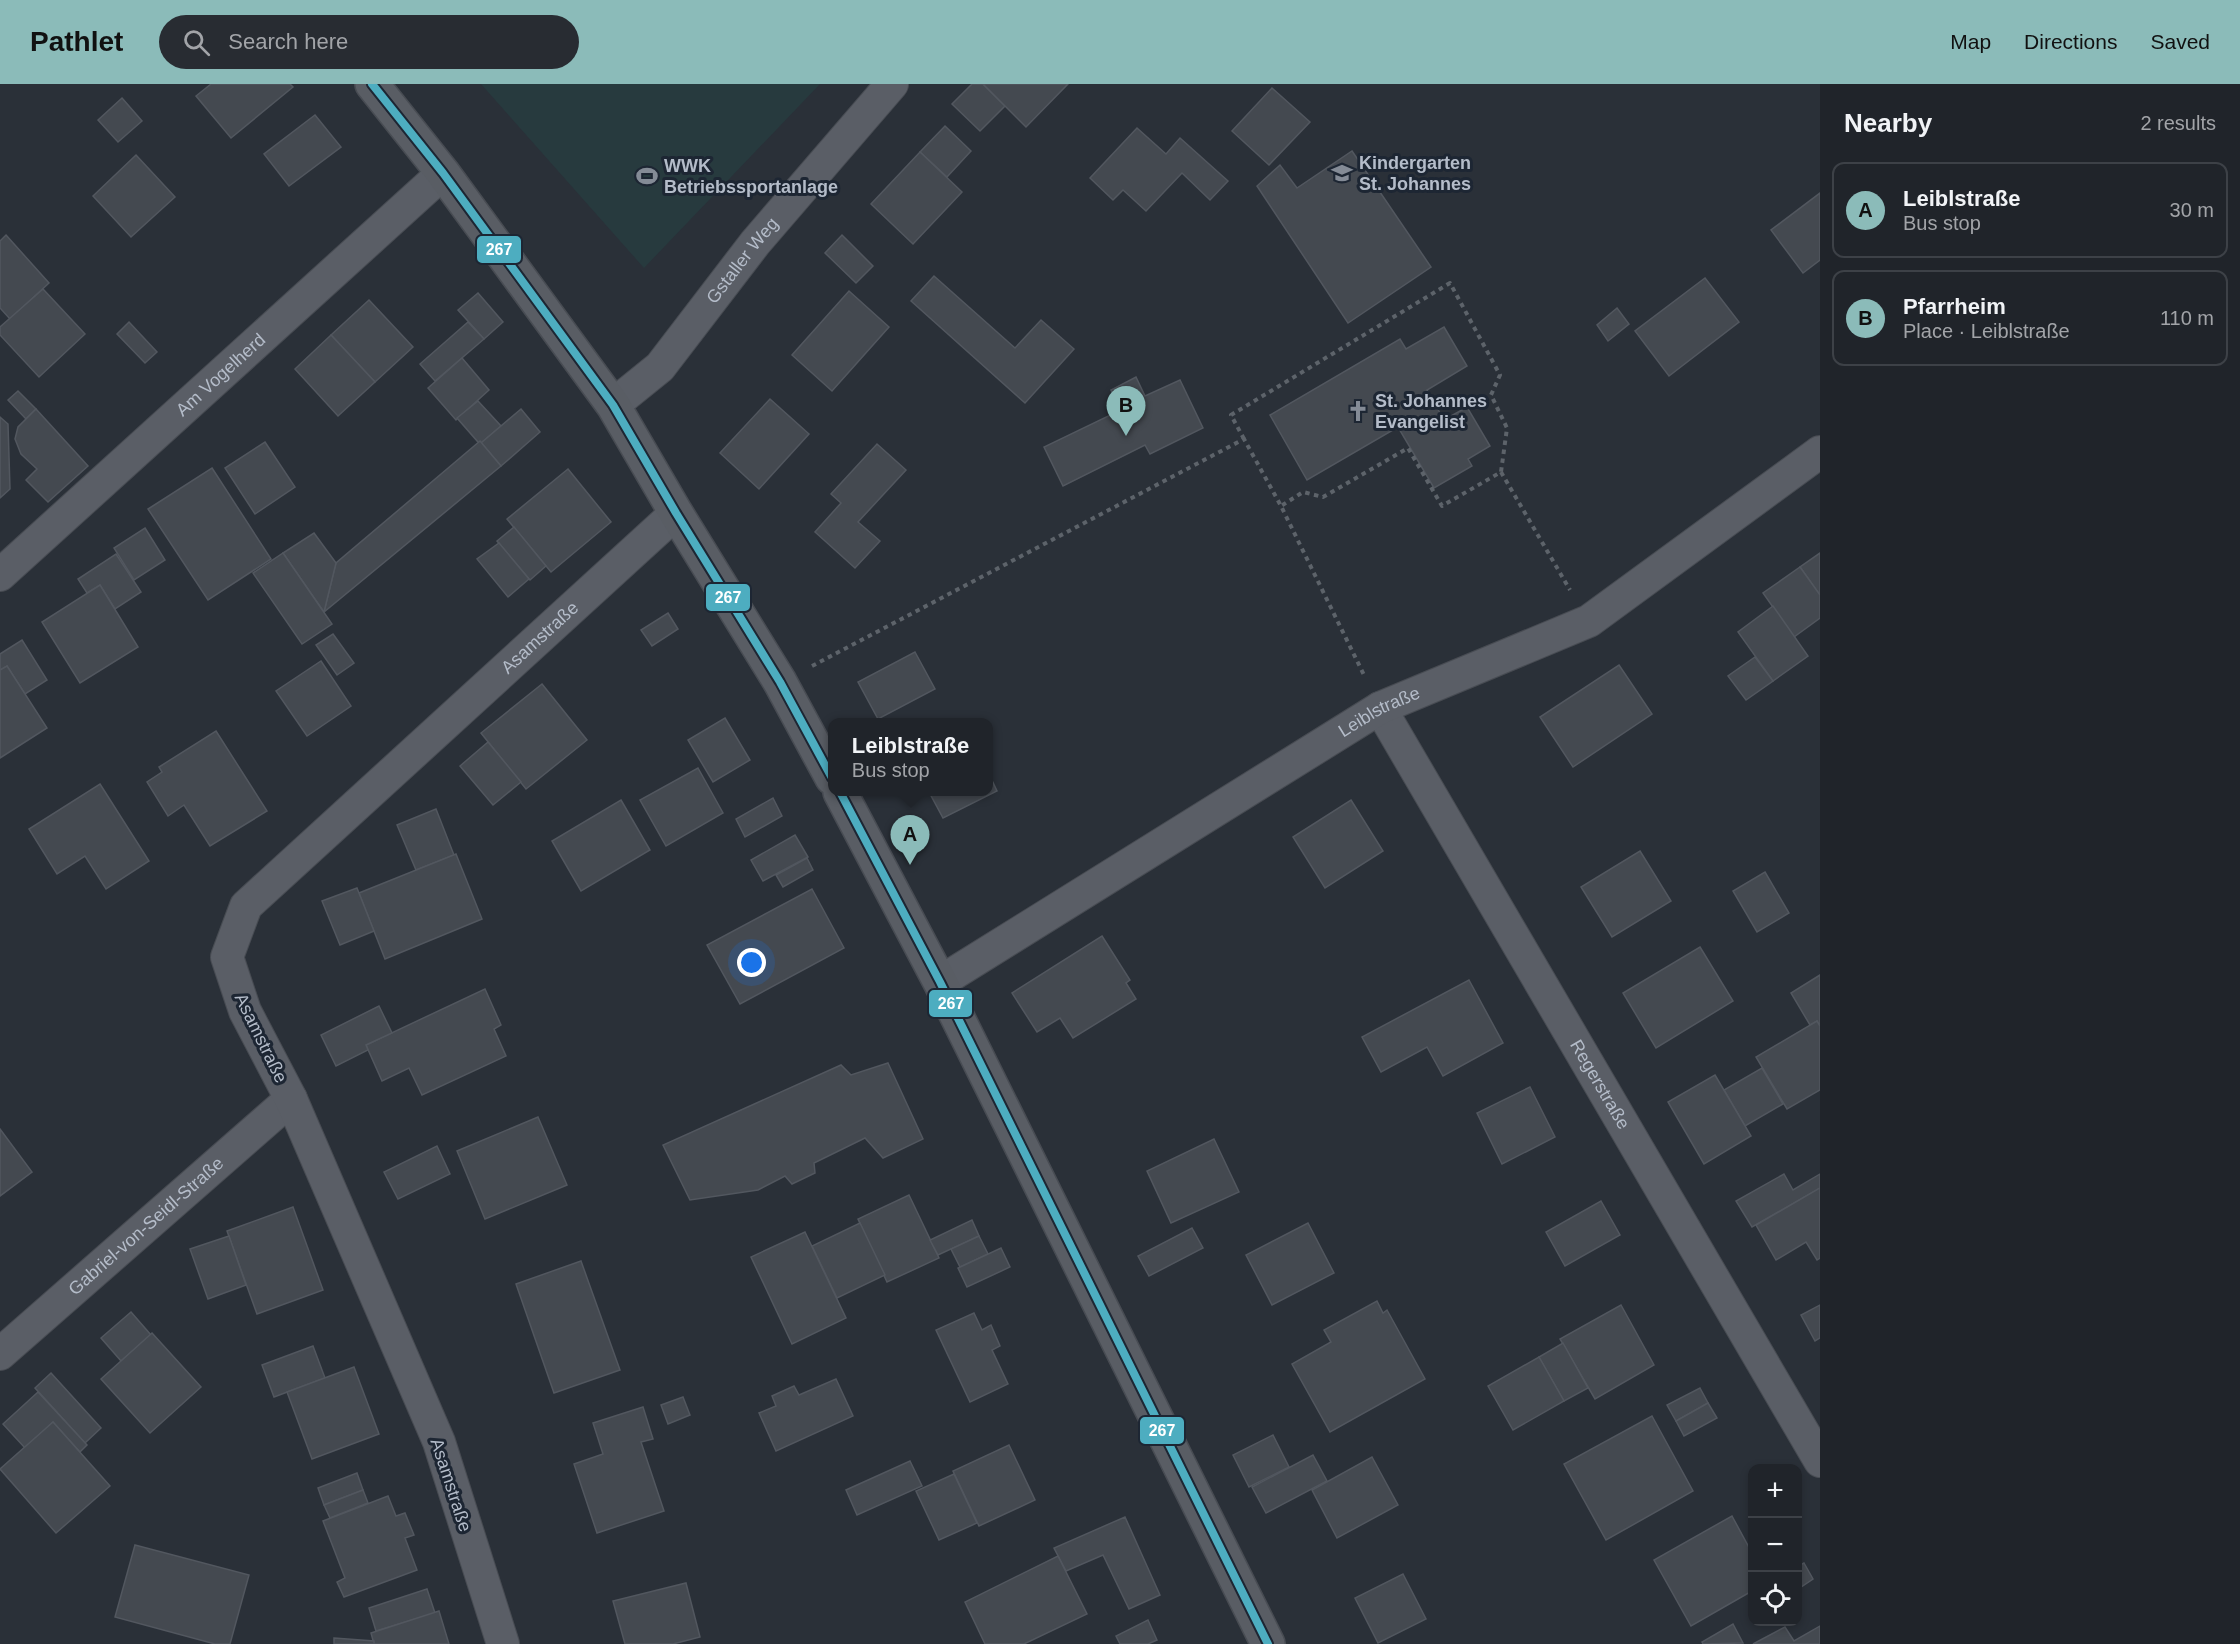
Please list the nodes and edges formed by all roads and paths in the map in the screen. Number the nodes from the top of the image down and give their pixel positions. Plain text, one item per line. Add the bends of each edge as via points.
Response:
1 (372, 84) edge
2 (892, 84) edge
3 (443, 173) junction
4 (613, 405) junction
5 (1244, 440) junction
6 (1820, 452) edge
7 (1500, 472) junction
8 (1281, 506) junction
9 (675, 513) junction
10 (0, 575) edge
11 (1589, 621) junction
12 (809, 667) dead end
13 (1380, 708) junction
14 (828, 771) edge
15 (842, 796) edge
16 (940, 982) junction
17 (291, 1100) junction
18 (0, 1354) edge
19 (1820, 1461) edge
20 (503, 1644) edge
21 (1268, 1644) edge

1 - 3 street
2 - 4 street, Gstaller Weg via 755,243 660,367
3 - 4 street
3 - 10 street, Am Vogelherd
4 - 9 street
5 - 7 path via 1231,415 1450,283 1500,375 1491,395 1507,428
5 - 8 path
5 - 12 path
6 - 11 street, Leiblstraße
7 - 8 path via 1442,506 1408,448 1323,497 1303,492
7 - 11 path
8 - 13 path
9 - 14 street via 780,682
9 - 17 street, Asamstraße via 246,906 227,957 245,1011
11 - 13 street, Leiblstraße
13 - 16 street, Leiblstraße
13 - 19 street, Regerstraße
15 - 16 street
16 - 21 street
17 - 18 street, Gabriel-von-Seidl-Straße
17 - 20 street, Asamstraße via 438,1442

